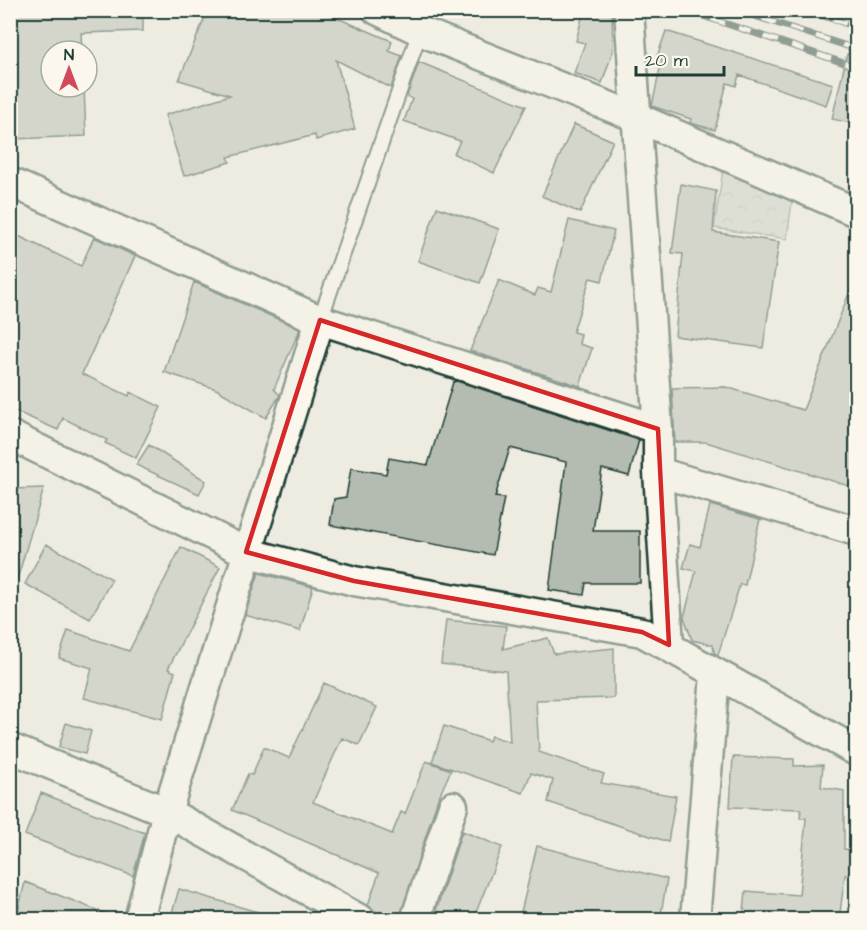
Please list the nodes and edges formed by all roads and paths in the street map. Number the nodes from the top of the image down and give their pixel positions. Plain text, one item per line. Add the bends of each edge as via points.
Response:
1 (377, 10) edge
2 (629, 10) edge
3 (420, 31) junction
4 (638, 118) junction
5 (10, 182) edge
6 (856, 212) edge
7 (320, 320) junction
8 (658, 429) junction
9 (10, 435) edge
10 (658, 472) junction
11 (856, 531) edge
12 (246, 552) junction
13 (669, 645) junction
14 (715, 675) junction
15 (10, 748) edge
16 (856, 751) edge
17 (453, 806) dead end
18 (167, 812) junction
19 (139, 920) edge
20 (361, 920) edge
21 (416, 920) edge
22 (695, 920) edge

1 - 3 street
2 - 4 street
3 - 4 street
3 - 7 lane
4 - 6 street
4 - 8 street
5 - 7 street
7 - 8 street
7 - 12 street
8 - 10 street
9 - 12 street
10 - 11 street
10 - 13 street
12 - 13 street via 354,580 642,632
12 - 18 street
13 - 14 street
14 - 16 street
14 - 22 street
15 - 18 street
17 - 21 street
18 - 19 street
18 - 20 street

